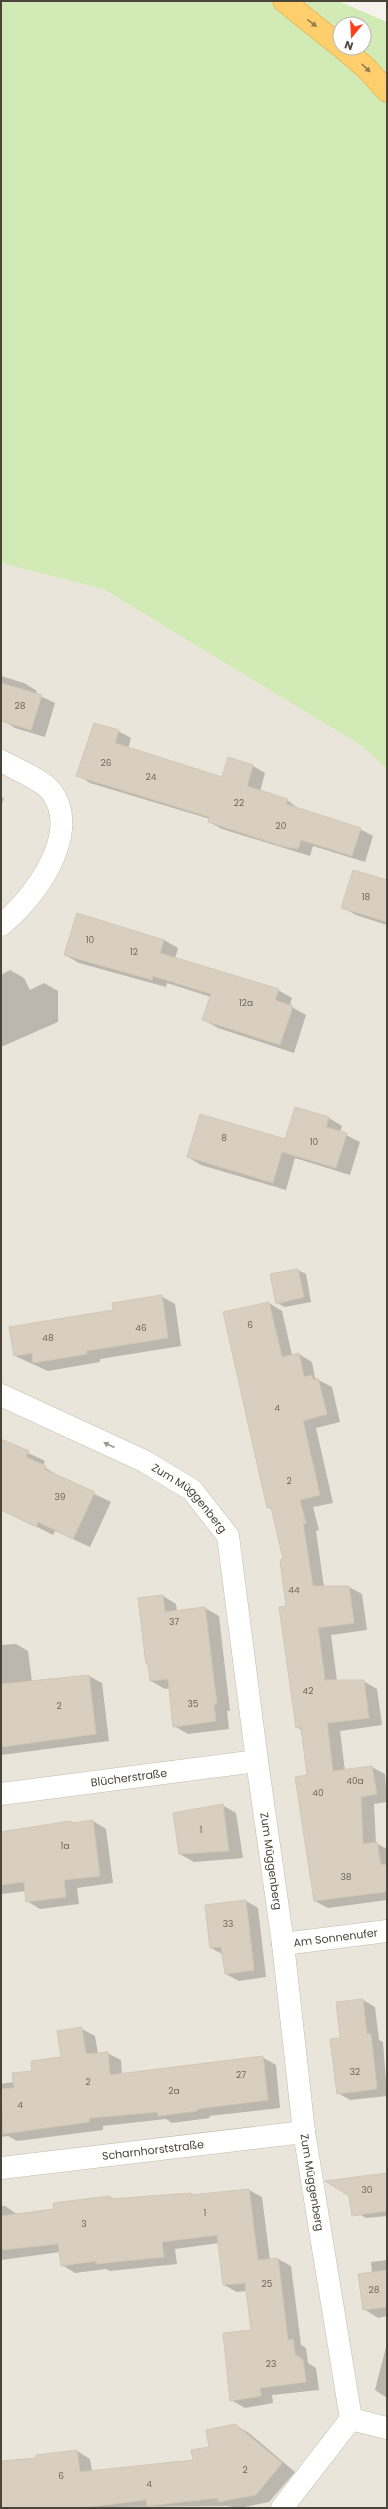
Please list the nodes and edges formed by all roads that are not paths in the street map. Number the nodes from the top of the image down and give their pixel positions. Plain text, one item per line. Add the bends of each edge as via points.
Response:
1 (284, 1) edge
2 (332, 40) edge
3 (352, 56) edge
4 (387, 91) edge
5 (1, 761) edge
6 (1, 925) edge
7 (1, 1395) edge
8 (257, 1761) junction
9 (1, 1794) edge
10 (387, 1931) edge
11 (283, 1944) junction
12 (304, 2132) junction
13 (1, 2168) edge
14 (351, 2419) junction
15 (387, 2428) edge
16 (282, 2508) edge

1 -> 2 highway
3 -> 4 highway
5 - 6 street via 50,789 59,807 60,825 54,857 42,880 28,900
8 -> 7 street, Zum Müggenberg via 228,1536 192,1490 144,1461
8 - 9 street, Blücherstraße
8 - 11 street, Zum Müggenberg
10 - 11 street, Am Sonnenufer
11 - 12 street, Zum Müggenberg
12 - 13 street, Scharnhorststraße
12 - 14 street, Zum Müggenberg
14 - 15 street
14 - 16 street

